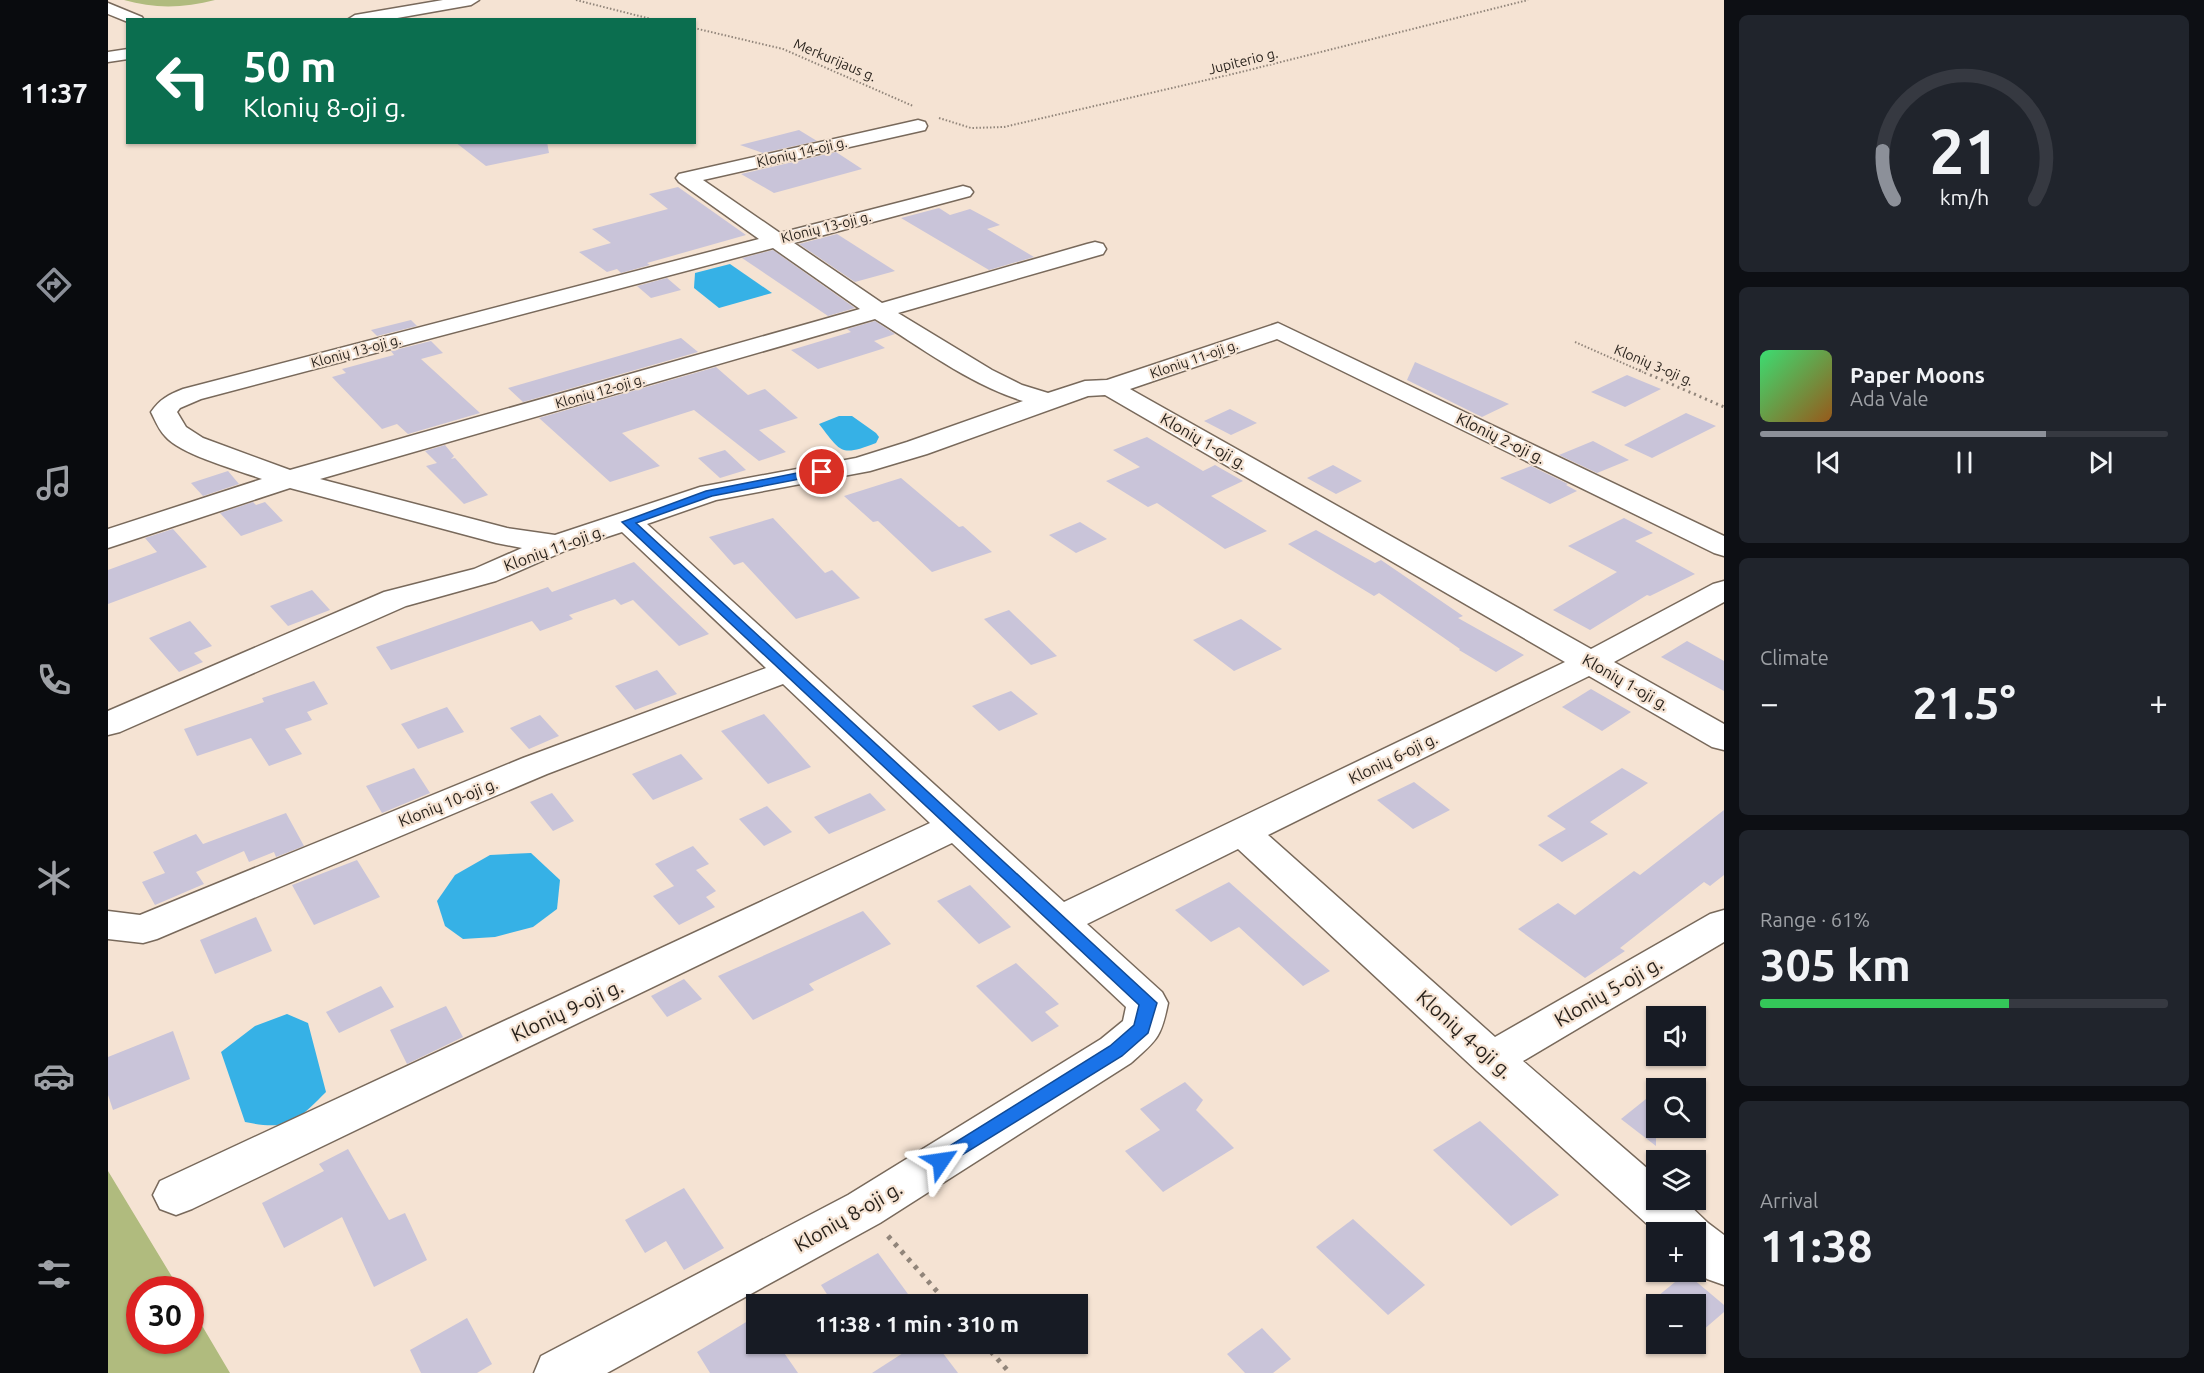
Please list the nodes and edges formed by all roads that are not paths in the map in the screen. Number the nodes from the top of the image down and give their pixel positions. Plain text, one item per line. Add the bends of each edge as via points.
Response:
1 (471, 0) edge
2 (108, 8) edge
3 (131, 18) edge
4 (367, 18) edge
5 (126, 54) edge
6 (108, 57) edge
7 (918, 117) road end
8 (963, 192) dead end
9 (775, 240) junction
10 (1095, 249) dead end
11 (877, 310) junction
12 (1278, 330) joint
13 (1109, 387) junction
14 (1048, 401) junction
15 (289, 479) junction
16 (628, 522) junction
17 (108, 539) edge
18 (557, 544) junction
19 (1724, 547) edge
20 (1724, 590) edge
21 (1591, 662) junction
22 (790, 670) junction
23 (108, 724) edge
24 (1724, 739) edge
25 (957, 825) junction
26 (1242, 832) junction
27 (1059, 921) junction
28 (1724, 924) edge
29 (108, 925) edge
30 (1492, 1059) junction
31 (176, 1195) dead end
32 (1677, 1222) edge
33 (1706, 1248) edge
34 (1724, 1264) edge
35 (559, 1373) edge

1 - 4 street
2 - 3 street
5 - 6 street
7 - 9 street, Klonių 14-oji g. via 686,178
8 - 9 street, Klonių 13-oji g.
9 - 11 street
9 - 15 street, Klonių 13-oji g. via 192,394 171,403 164,412 175,432 194,444
10 - 11 street, Klonių 12-oji g.
11 - 14 street via 982,375
11 - 15 street, Klonių 12-oji g.
12 - 13 street, Klonių 11-oji g.
12 - 19 street, Klonių 2-oji g.
13 - 14 street via 1085,388
13 - 21 street, Klonių 1-oji g.
14 - 16 street, Klonių 11-oji g. via 860,465 710,493
15 - 17 street, Klonių 12-oji g.
15 - 18 street, Klonių 13-oji g. via 506,537
16 - 18 street, Klonių 11-oji g.
16 - 22 street, Klonių 8-oji g.
18 - 23 street, Klonių 11-oji g. via 485,574 395,599
20 - 21 street, Klonių 6-oji g.
21 - 24 street, Klonių 1-oji g.
21 - 26 street, Klonių 6-oji g.
22 - 25 street, Klonių 8-oji g.
22 - 29 street, Klonių 10-oji g. via 535,766 143,928
25 - 27 street, Klonių 8-oji g.
25 - 31 street, Klonių 9-oji g.
26 - 27 street, Klonių 6-oji g.
26 - 30 street, Klonių 4-oji g.
27 - 35 street, Klonių 8-oji g. via 1148,1003 1142,1029 1116,1051 864,1209
28 - 30 street, Klonių 5-oji g.
30 - 32 street, Klonių 4-oji g.
33 - 34 street

